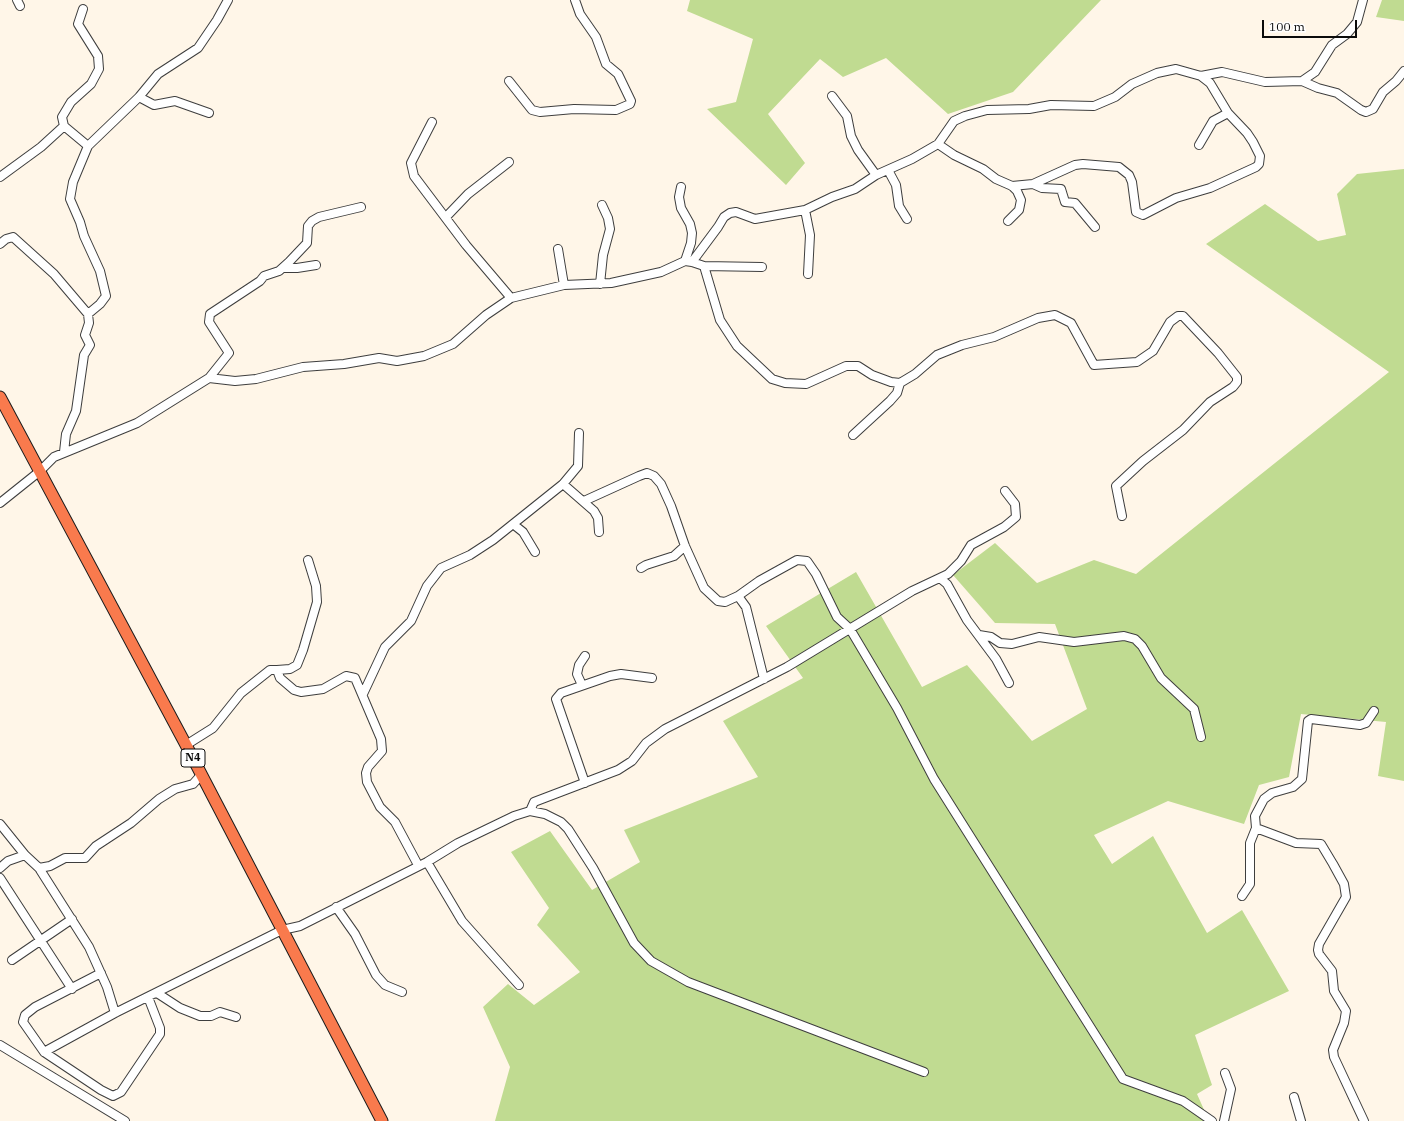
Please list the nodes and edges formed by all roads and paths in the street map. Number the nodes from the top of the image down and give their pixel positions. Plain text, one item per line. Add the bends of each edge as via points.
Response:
1 (228, 0) edge
2 (575, 0) edge
3 (1362, 0) edge
4 (83, 8) dead end
5 (1404, 71) edge
6 (1201, 76) junction
7 (509, 81) dead end
8 (1302, 81) junction
9 (832, 96) dead end
10 (139, 97) junction
11 (209, 113) dead end
12 (1228, 113) junction
13 (432, 122) dead end
14 (64, 126) junction
15 (938, 144) junction
16 (1199, 145) dead end
17 (88, 146) junction
18 (509, 162) dead end
19 (888, 170) junction
20 (876, 175) junction
21 (0, 177) edge
22 (1033, 184) junction
23 (1012, 186) junction
24 (681, 187) dead end
25 (602, 205) dead end
26 (361, 207) dead end
27 (805, 210) junction
28 (446, 217) junction
29 (907, 219) dead end
30 (1008, 221) dead end
31 (1095, 227) dead end
32 (0, 244) edge
33 (558, 249) dead end
34 (689, 262) junction
35 (316, 265) dead end
36 (704, 266) junction
37 (762, 267) dead end
38 (283, 268) junction
39 (808, 274) dead end
40 (564, 284) junction
41 (600, 284) junction
42 (512, 298) junction
43 (88, 314) junction
44 (209, 378) junction
45 (900, 383) junction
46 (0, 397) edge
47 (579, 433) dead end
48 (853, 435) dead end
49 (64, 452) junction
50 (40, 471) junction
51 (563, 484) junction
52 (1005, 491) dead end
53 (584, 501) junction
54 (0, 503) edge
55 (1122, 516) dead end
56 (513, 524) junction
57 (599, 532) dead end
58 (685, 546) junction
59 (535, 552) dead end
60 (308, 560) dead end
61 (641, 568) dead end
62 (941, 579) junction
63 (738, 596) junction
64 (850, 629) junction
65 (979, 635) junction
66 (585, 656) dead end
67 (277, 670) junction
68 (652, 678) dead end
69 (764, 679) junction
70 (1009, 683) dead end
71 (582, 685) junction
72 (363, 694) junction
73 (1374, 711) dead end
74 (1201, 737) dead end
75 (186, 745) junction
76 (201, 775) junction
77 (585, 782) junction
78 (530, 811) junction
79 (0, 824) edge
80 (1256, 828) junction
81 (25, 856) junction
82 (427, 862) junction
83 (418, 865) junction
84 (0, 868) edge
85 (39, 868) junction
86 (0, 878) edge
87 (1242, 896) dead end
88 (336, 907) junction
89 (72, 919) junction
90 (282, 930) junction
91 (42, 940) junction
92 (12, 960) dead end
93 (101, 973) junction
94 (519, 985) dead end
95 (72, 989) junction
96 (402, 992) dead end
97 (156, 993) junction
98 (148, 997) junction
99 (115, 1013) junction
100 (236, 1017) dead end
101 (0, 1045) edge
102 (44, 1052) junction
103 (924, 1072) dead end
104 (1225, 1073) dead end
105 (1294, 1097) dead end
106 (125, 1121) edge
107 (382, 1121) edge
108 (1212, 1121) edge
109 (1224, 1121) edge
110 (1300, 1121) edge
111 (1364, 1121) edge

1 - 10 street via 198,48 158,74
2 - 7 street via 580,14 596,37 606,64 618,74 631,101 630,104 616,110 574,109 540,112 532,110
3 - 8 street via 1357,22 1332,46 1315,72
4 - 14 street via 78,24 98,56 99,69 91,84 71,102 62,117
5 - 8 street via 1396,82 1383,92 1373,109 1366,112 1332,91
6 - 8 street via 1222,72 1265,82
6 - 12 street via 1210,83
6 - 15 street via 1176,69 1157,73 1094,106 1051,105 1029,109 987,110 954,121
9 - 20 street via 847,116 851,136 858,150
10 - 11 street via 154,105 175,100
10 - 17 street
12 - 16 street via 1213,121
12 - 22 street via 1250,138 1260,156 1259,164 1210,188 1176,198 1143,215 1136,212 1130,175 1119,167 1075,165
13 - 28 street via 412,163 414,176
14 - 17 street
14 - 21 street via 41,147
15 - 19 street
15 - 23 street
17 - 43 street via 73,182 70,199 100,271 106,296
18 - 28 street via 468,194
19 - 20 street
19 - 29 street via 896,185 899,206
20 - 27 street via 855,190 832,197
22 - 23 street
22 - 31 street via 1042,188 1061,189 1065,202 1075,203
23 - 30 street via 1021,200 1019,210
24 - 34 street via 680,202 692,233
25 - 41 street via 610,229 603,255
26 - 38 street via 312,221 308,226 307,242
27 - 34 street via 755,219 736,212 730,213 724,217 718,228
27 - 39 street via 810,235
28 - 42 street via 466,245
32 - 43 street via 13,237 54,274
33 - 40 street
34 - 36 street
34 - 41 street via 661,272
35 - 38 street
36 - 37 street
36 - 45 street via 720,320 738,346 772,379 785,383 806,384 846,366 858,366 872,375
38 - 44 street via 264,276 210,314 209,322 229,353
40 - 41 street
40 - 42 street
42 - 44 street via 486,315 453,344 424,356 397,361 379,358 303,367 256,379 235,381
43 - 49 street via 85,335 90,345 84,355 76,411 66,434
44 - 49 street via 137,423
45 - 48 street via 897,393 890,401
45 - 55 street via 937,355 962,345 994,337 1038,318 1055,315 1071,323 1094,365 1137,362 1152,351 1170,322 1178,316 1183,316 1238,377 1233,387 1210,402 1183,430 1116,486
46 - 50 highway, N4
47 - 51 street via 578,466
49 - 50 street via 54,457
50 - 54 street
50 - 75 highway, N4
51 - 53 street
51 - 56 street
52 - 62 street via 1016,504 1016,517 971,546 961,561
53 - 57 street via 598,518
53 - 58 street via 647,473 654,476 661,484 671,506
56 - 59 street via 523,532
56 - 72 street via 470,554 441,568 427,586 411,621 385,647
58 - 61 street via 674,556
58 - 63 street via 704,588 711,595 724,602
60 - 67 street via 316,586 317,602 304,650 297,665 290,669
62 - 64 street via 912,592
62 - 65 street via 947,584 967,620
63 - 64 street via 797,560 807,561 837,617
63 - 69 street via 746,607
64 - 69 street
64 - 108 street via 897,708 934,779 1123,1079 1183,1101
65 - 70 street
65 - 74 street via 991,637 1000,643 1012,644 1039,637 1074,642 1124,636 1135,639 1161,678 1194,710
66 - 71 street via 577,674
67 - 72 street via 280,678 294,690 301,692 323,689 341,678 350,676 358,682
67 - 75 street via 270,670 241,693 213,728
68 - 71 street via 621,674
69 - 77 street via 664,729 646,743 632,761 618,770
71 - 77 street via 561,693 556,699
72 - 83 street via 382,751 368,767 367,782 380,807 395,822
73 - 80 street via 1366,723 1360,725 1311,719 1308,721 1302,779 1293,787 1272,793 1264,799 1256,816
75 - 76 highway, N4
76 - 85 street via 193,784 175,789 159,799 131,823 96,846 84,858 65,858 50,866
76 - 90 highway, N4
77 - 78 street via 534,802
78 - 82 street via 458,843
78 - 103 street via 545,814 561,822 568,829 593,868 634,943 651,961 688,982
79 - 81 street
80 - 87 street via 1250,843 1250,884
80 - 111 street via 1296,843 1321,844 1346,892 1345,900 1318,950 1332,971 1334,991 1346,1011 1333,1050 1334,1057
81 - 84 street via 8,861
81 - 85 street
82 - 83 street
82 - 94 street via 462,921
83 - 88 street
85 - 89 street
86 - 91 street
88 - 90 street via 300,926
88 - 96 street via 355,934 376,975 386,985
89 - 91 street
89 - 93 street
90 - 97 street
90 - 107 highway, N4
91 - 92 street
91 - 95 street
93 - 95 street
93 - 99 street
95 - 102 street via 35,1007 25,1015 23,1022
97 - 98 street
97 - 100 street via 180,1008 200,1016 211,1016 220,1012
98 - 99 street
98 - 102 street via 160,1034 121,1092 113,1096 101,1090
99 - 102 street
101 - 106 street
104 - 109 street via 1231,1089
105 - 110 street

